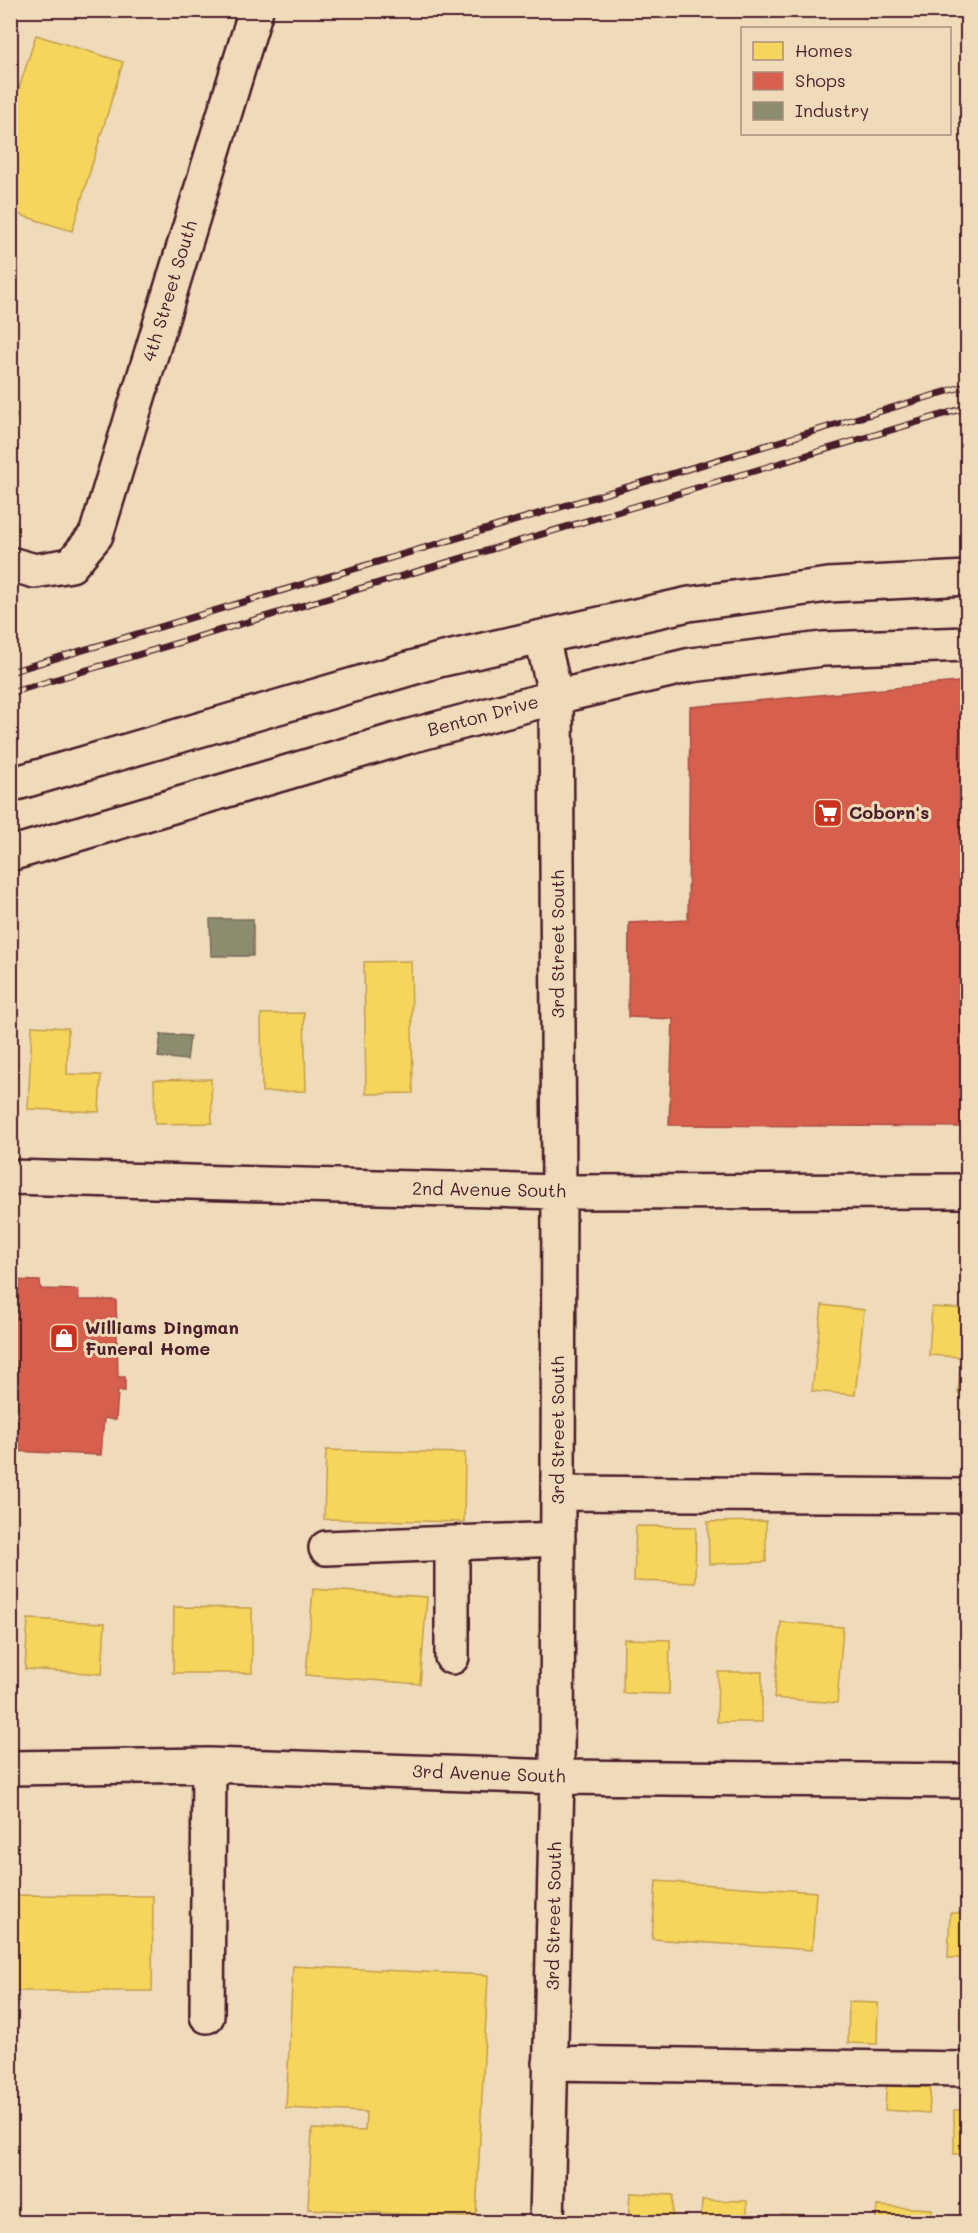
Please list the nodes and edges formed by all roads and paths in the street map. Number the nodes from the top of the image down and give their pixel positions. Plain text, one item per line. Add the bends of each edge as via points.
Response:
1 (256, 10) edge
2 (10, 564) edge
3 (968, 578) edge
4 (542, 638) junction
5 (968, 644) edge
6 (556, 697) junction
7 (10, 785) edge
8 (10, 854) edge
9 (10, 1177) edge
10 (968, 1191) edge
11 (559, 1192) junction
12 (558, 1493) junction
13 (968, 1496) edge
14 (558, 1539) junction
15 (452, 1544) junction
16 (326, 1548) dead end
17 (452, 1658) dead end
18 (209, 1765) junction
19 (10, 1768) edge
20 (557, 1777) junction
21 (968, 1781) edge
22 (207, 2016) dead end
23 (550, 2063) junction
24 (968, 2069) edge
25 (547, 2223) edge

1 - 2 street, 4th Street South via 96,535 71,565 34,571
3 - 4 street via 828,585 689,604
4 - 6 street, 3rd Street South
4 - 7 street via 428,663
5 - 6 street, Benton Drive via 823,649 690,665
6 - 8 street, Benton Drive
6 - 11 street, 3rd Street South
9 - 11 street, 2nd Avenue South
10 - 11 street, 2nd Avenue South
11 - 12 street, 3rd Street South
12 - 13 street
12 - 14 street, 3rd Street South
14 - 15 street
14 - 20 street, 3rd Street South
15 - 16 street
15 - 17 street
18 - 19 street, 3rd Avenue South
18 - 20 street, 3rd Avenue South
18 - 22 street
20 - 21 street, 3rd Avenue South
20 - 23 street, 3rd Street South
23 - 24 street
23 - 25 street, 3rd Street South

